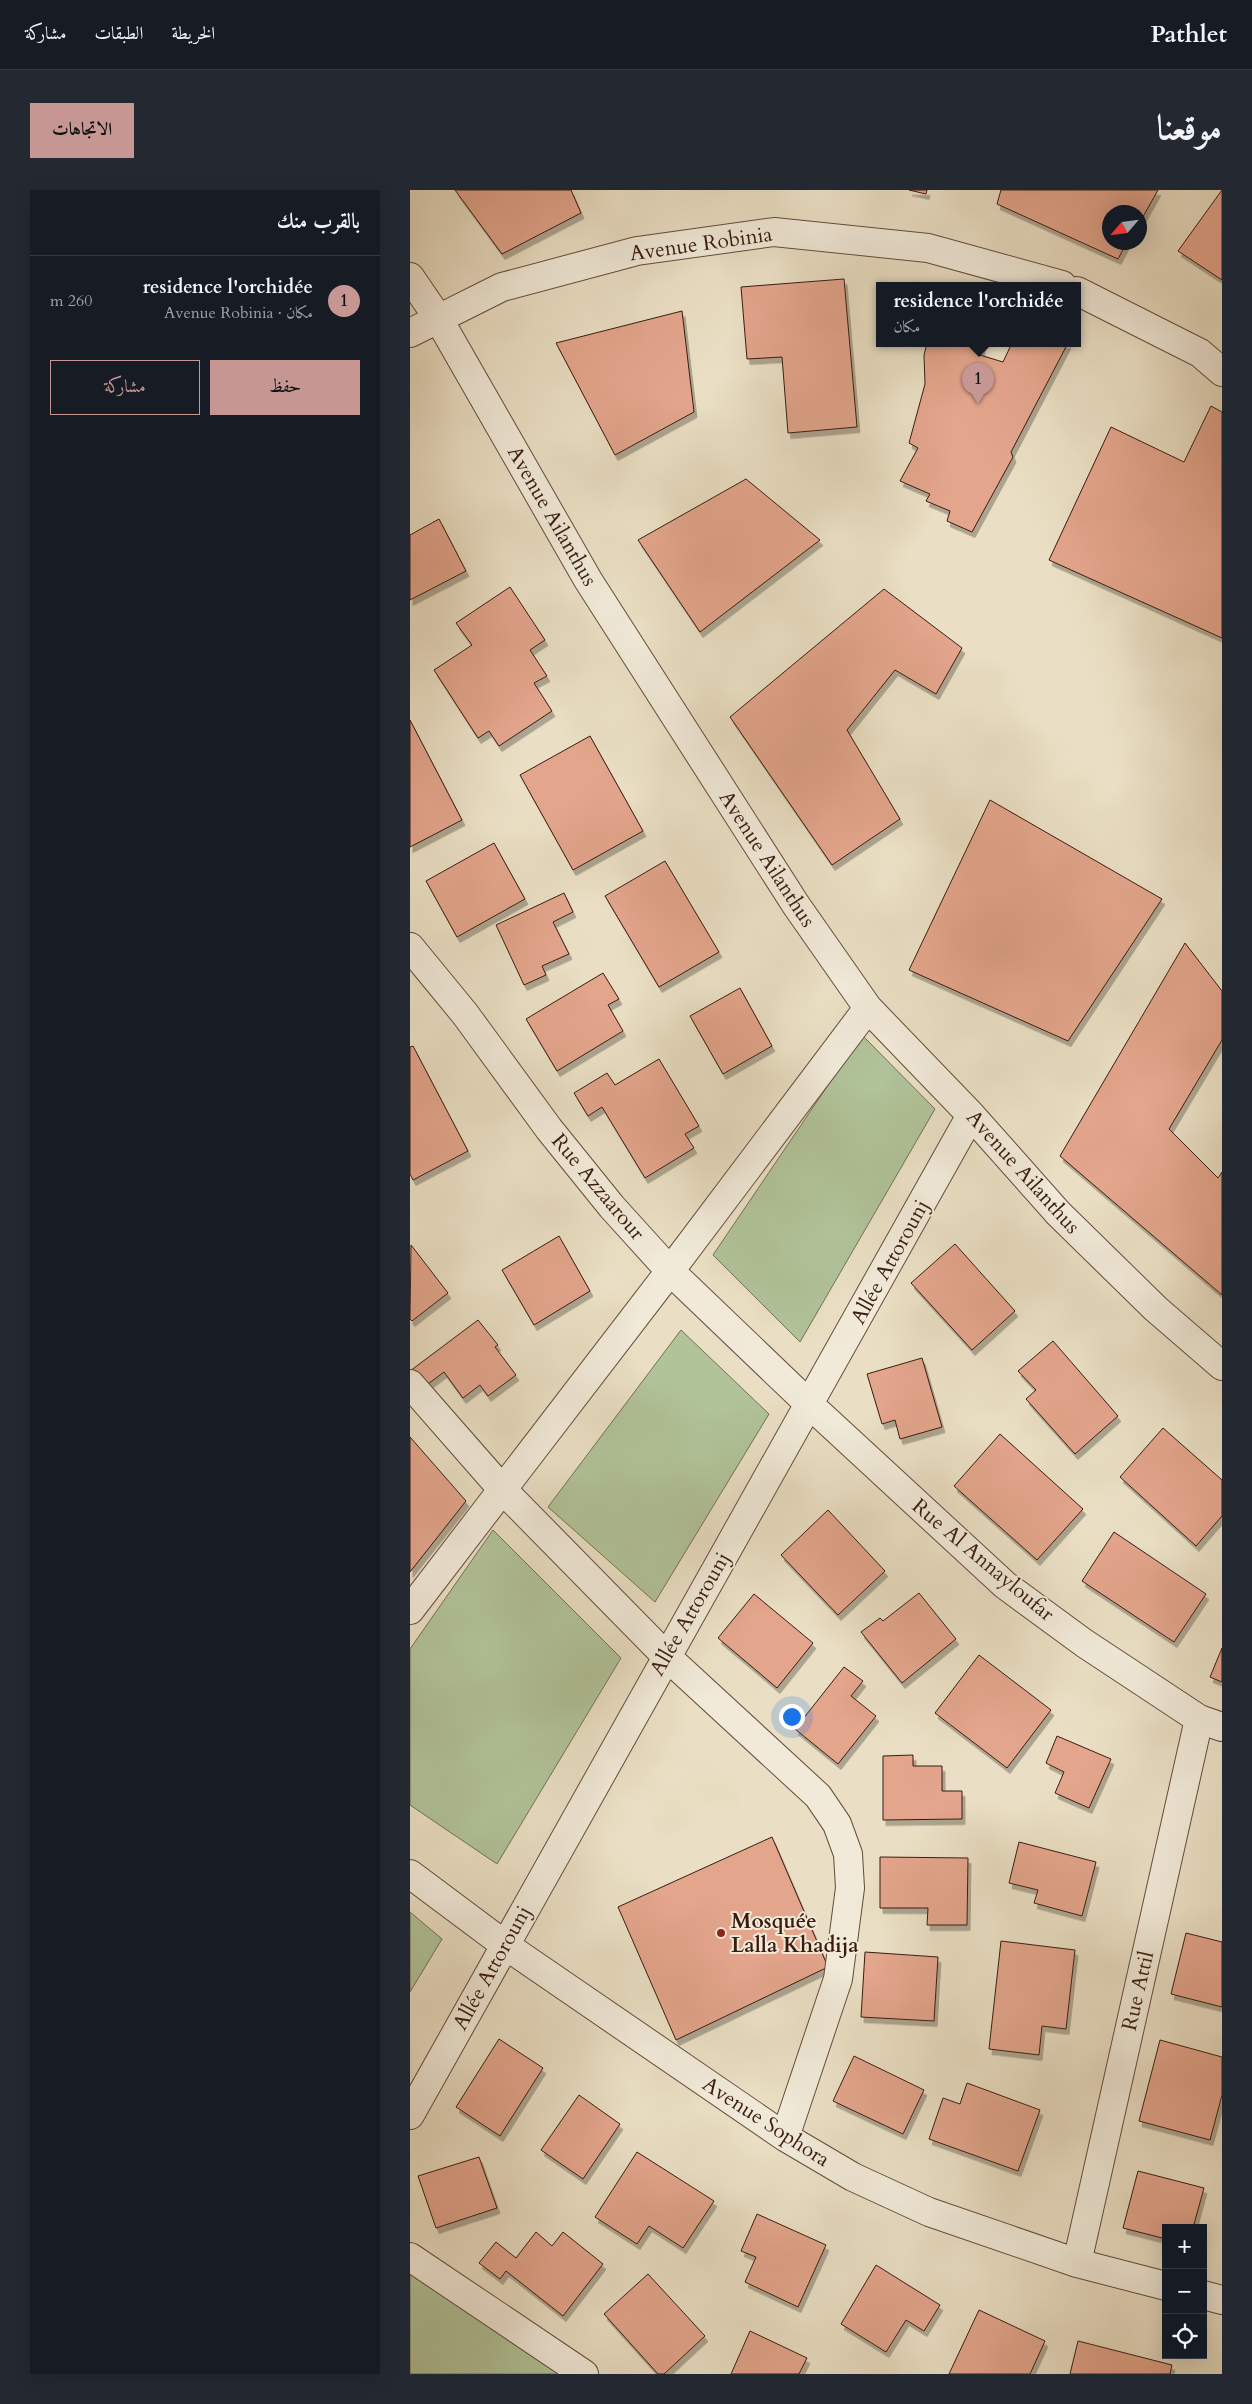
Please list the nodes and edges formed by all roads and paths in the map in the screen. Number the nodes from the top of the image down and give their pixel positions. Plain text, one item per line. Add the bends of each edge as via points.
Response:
1 (410, 277) edge
2 (1051, 282) edge
3 (1081, 293) edge
4 (438, 318) junction
5 (410, 334) edge
6 (1222, 372) edge
7 (410, 946) edge
8 (868, 1008) junction
9 (971, 1115) junction
10 (670, 1271) junction
11 (1222, 1366) edge
12 (410, 1384) edge
13 (810, 1405) junction
14 (502, 1488) junction
15 (410, 1610) edge
16 (666, 1656) junction
17 (1211, 1723) edge
18 (410, 1874) edge
19 (505, 1945) junction
20 (410, 2115) edge
21 (785, 2138) junction
22 (410, 2257) edge
23 (1077, 2263) junction
24 (1162, 2285) edge
25 (1207, 2297) edge
26 (1222, 2300) edge
27 (584, 2374) edge

1 - 4 street, Avenue Ailanthus
2 - 4 street, Avenue Robinia via 928,248 774,232 637,252 502,287
3 - 6 street via 1200,353
4 - 5 street, Avenue Robinia
4 - 8 street, Avenue Ailanthus via 588,580 796,905
7 - 10 street, Rue Azzaarour via 600,1193
8 - 9 street, Avenue Ailanthus
8 - 10 street
9 - 11 street, Avenue Ailanthus via 1058,1212 1156,1309
9 - 13 street, Allée Attorounj
10 - 13 street, Rue Azzaarour
10 - 14 street
12 - 14 street
13 - 16 street, Allée Attorounj
13 - 17 street, Rue Al Annayloufar via 1005,1585 1084,1643
14 - 15 street
14 - 16 street
16 - 19 street, Allée Attorounj
16 - 21 street via 818,1796 837,1824 848,1854 850,1888 838,1980
17 - 23 street, Rue Attil
18 - 19 street, Avenue Sophora
19 - 20 street, Allée Attorounj
19 - 21 street, Avenue Sophora
21 - 23 street, Avenue Sophora via 853,2177 929,2212
22 - 27 street
23 - 24 street, Avenue Sophora
25 - 26 street

